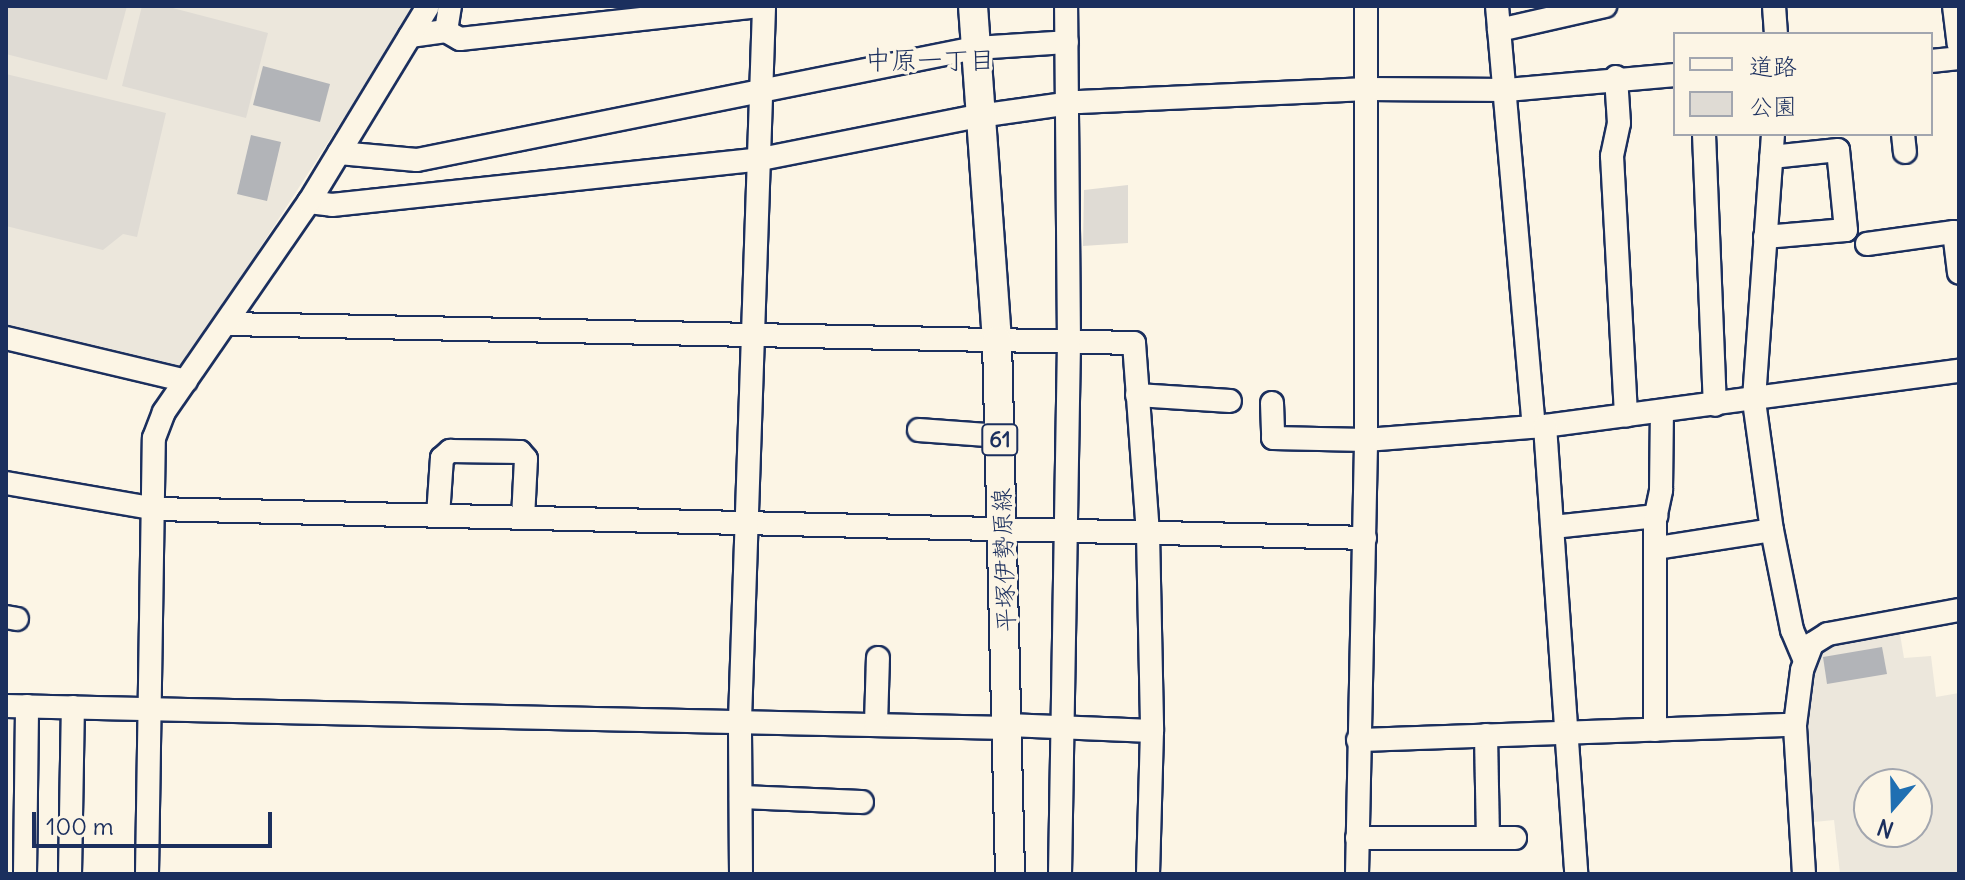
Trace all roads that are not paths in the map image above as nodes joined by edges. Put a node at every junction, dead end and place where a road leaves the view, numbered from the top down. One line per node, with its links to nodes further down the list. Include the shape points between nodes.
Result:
1 (428, 6): 14 (street)
2 (450, 6): 12 (street)
3 (762, 6): 12 (street, via 460,39); 23 (street)
4 (973, 6): 17 (main road, 平塚伊勢原線 / 61)
5 (1066, 6): 15 (street)
6 (1366, 6): 22 (street)
7 (1497, 6): 11 (street)
8 (1605, 6): 11 (street)
9 (1774, 6): 13 (street)
10 (1954, 6): 16 (street)
11 (1499, 30): 24 (street)
12 (446, 31): 14 (street)
13 (1776, 32)
14 (410, 36): 29 (street)
15 (1067, 42): 17 (street); 25 (street)
16 (1959, 44)
17 (975, 48): 23 (street); 26 (main road, 平塚伊勢原線 / 61)
18 (1959, 58): 19 (street)
19 (1933, 61)
20 (1673, 75): 21 (street)
21 (1616, 77): 24 (street); 49 (street, via 1619,123 1612,156)
22 (1368, 89): 24 (street); 25 (street); 53 (street)
23 (760, 90): 29 (street, via 417,160); 31 (street)
24 (1507, 90): 50 (street)
25 (1068, 104): 26 (street); 40 (street)
26 (979, 116): 31 (street); 39 (main road, 平塚伊勢原線 / 61)
27 (1704, 136): 47 (street)
28 (1773, 136): 30 (street)
29 (339, 153): 32 (street)
30 (1771, 157): 33 (street); 33 (street, via 1838,150 1846,230)
31 (756, 160): 32 (street, via 332,205); 37 (street)
32 (309, 202): 36 (street)
33 (1765, 237): 45 (street)
34 (1867, 244): 35 (street, via 1954,232)
35 (1959, 273)
36 (228, 324): 37 (street); 42 (street)
37 (754, 335): 39 (street); 59 (street)
38 (6, 338): 42 (street)
39 (997, 341): 40 (street); 52 (main road, 平塚伊勢原線 / 61)
40 (1069, 342): 43 (street, via 1134,343); 63 (street)
41 (1959, 371): 45 (street)
42 (186, 381): 55 (street, via 154,438)
43 (1137, 395): 44 (street); 64 (street)
44 (1230, 401)
45 (1754, 401): 47 (street); 62 (street)
46 (1272, 403): 53 (street, via 1273,438)
47 (1715, 405): 48 (street)
48 (1662, 412): 49 (street); 57 (street)
49 (1626, 416): 50 (street)
50 (1540, 426): 53 (street); 60 (street)
51 (919, 430): 52 (street)
52 (1000, 436): 61 (main road, 平塚伊勢原線 / 61)
53 (1366, 440): 65 (street)
54 (6, 483): 55 (street)
55 (156, 509): 56 (street); 72 (street)
56 (438, 516): 58 (street); 58 (street, via 442,458 450,451 520,452 526,459)
57 (1656, 516): 60 (street); 66 (street)
58 (523, 518): 59 (street)
59 (748, 523): 61 (street); 73 (street)
60 (1553, 527): 80 (street)
61 (1003, 529): 63 (street); 76 (main road, 平塚伊勢原線 / 61)
62 (1772, 530): 66 (street); 69 (street, via 1792,630)
63 (1065, 531): 64 (street); 77 (street)
64 (1148, 533): 65 (street); 79 (street)
65 (1365, 538): 82 (street)
66 (1657, 548): 78 (street)
67 (1959, 610): 69 (street, via 1828,634 1812,644)
68 (878, 658): 74 (street)
69 (1804, 658): 75 (street)
70 (16, 706): 71 (street); 88 (street)
71 (73, 707): 72 (street); 89 (street)
72 (152, 709): 73 (street); 90 (street)
73 (740, 720): 74 (street); 83 (street)
74 (876, 724): 76 (street)
75 (1795, 725): 78 (street); 97 (street)
76 (1008, 727): 77 (street); 92 (main road, 平塚伊勢原線 / 61)
77 (1062, 727): 79 (street); 93 (street)
78 (1655, 730): 80 (street)
79 (1152, 731): 94 (street)
80 (1569, 733): 81 (street); 96 (street)
81 (1486, 735): 82 (street); 85 (street)
82 (1358, 740): 86 (street)
83 (741, 797): 84 (street); 91 (street)
84 (862, 802)
85 (1488, 837): 86 (street); 87 (street)
86 (1357, 838): 95 (street)
87 (1515, 838)
88 (25, 874)
89 (70, 874)
90 (147, 874)
91 (741, 874)
92 (1010, 874)
93 (1060, 874)
94 (1148, 874)
95 (1357, 874)
96 (1576, 874)
97 (1804, 874)

